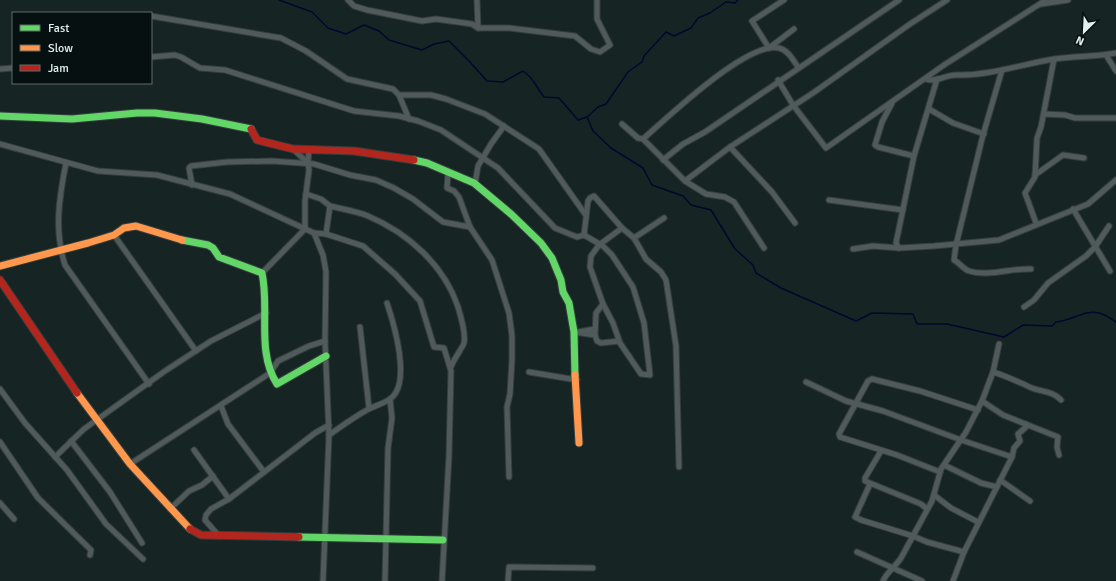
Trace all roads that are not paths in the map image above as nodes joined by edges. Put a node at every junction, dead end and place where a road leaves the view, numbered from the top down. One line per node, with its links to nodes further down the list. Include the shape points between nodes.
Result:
1 (348, 0): 10 (street, via 354,6 374,12 422,21 436,19 472,24)
2 (477, 0): 10 (street)
3 (597, 0): 10 (street, via 597,19 610,45 600,52 591,49 573,35 509,28)
4 (784, 0): 12 (street, via 752,20)
5 (899, 0): 17 (street)
6 (947, 0): 27 (street)
7 (1068, 0): 8 (street)
8 (1045, 1): 22 (street)
9 (152, 16): 25 (street, via 281,38 306,51 347,79 386,87)
10 (478, 28)
11 (794, 29): 12 (street)
12 (769, 48): 17 (street, via 785,50); 36 (street, via 738,62 690,98)
13 (1116, 52): 14 (street)
14 (1106, 55): 16 (street); 21 (street)
15 (152, 57): 32 (street, via 181,56 200,68 231,72 354,111)
16 (1054, 59): 20 (street); 29 (street)
17 (798, 67): 24 (street)
18 (12, 68): 19 (street)
19 (0, 69)
20 (1002, 70): 23 (street); 35 (street)
21 (1116, 72)
22 (926, 79): 23 (street); 26 (street)
23 (937, 79): 28 (street)
24 (778, 80): 27 (street); 44 (street)
25 (399, 95): 32 (street); 34 (street, via 431,95 446,98 485,114)
26 (892, 102): 27 (street, via 826,148); 41 (street, via 875,145)
27 (793, 105): 38 (street)
28 (929, 109): 35 (street, via 953,123); 41 (street)
29 (1044, 114): 31 (street, via 1075,118); 48 (street, via 1037,138)
30 (0, 116): 39 (street, via 83,119 118,113 154,113 192,116 248,128 257,140)
31 (1116, 118)
32 (409, 119): 42 (street, via 441,130)
33 (622, 124): 36 (street, via 638,138)
34 (504, 126): 42 (street); 58 (street, via 539,149)
35 (984, 134): 72 (street)
36 (643, 139): 44 (street)
37 (0, 144): 45 (street)
38 (730, 147): 50 (street); 60 (street, via 772,192)
39 (293, 149): 40 (street); 46 (street)
40 (309, 149): 46 (street); 47 (street, via 354,151 408,158)
41 (914, 156): 57 (street)
42 (483, 157): 51 (street, via 476,173); 69 (street, via 498,168 555,228 577,237)
43 (1084, 158): 48 (street, via 1063,155)
44 (663, 160): 50 (street)
45 (66, 163): 52 (street, via 105,172 157,175); 77 (street, via 60,190 58,221)
46 (308, 164): 52 (street, via 272,161 191,166 189,168); 53 (street); 63 (street, via 376,180 413,199 442,222)
47 (448, 173): 51 (street); 63 (street, via 447,188 459,197)
48 (1035, 175): 61 (street, via 1025,195)
49 (1116, 180): 56 (street, via 1088,204)
50 (685, 181): 74 (street, via 706,194 725,197 734,202)
51 (475, 184): 89 (street, via 511,214 541,243 552,258 569,303)
52 (192, 185): 65 (street, via 241,198)
53 (306, 194): 55 (street); 65 (street)
54 (829, 200): 57 (street)
55 (330, 206): 68 (street); 96 (street, via 367,216 393,230 420,249 439,270 454,295 465,341)
56 (1073, 209): 61 (street); 73 (street)
57 (904, 210): 75 (street, via 896,243)
58 (585, 214): 64 (street, via 590,198 594,196); 69 (street)
59 (664, 218): 70 (street)
60 (795, 223)
61 (1036, 223): 72 (street, via 1017,234 999,240)
62 (1109, 226): 73 (street)
63 (470, 227): 130 (street, via 495,267 509,313 512,360 507,407)
64 (622, 228): 70 (street); 71 (street)
65 (306, 229): 66 (street); 81 (street)
66 (314, 233): 68 (street); 91 (street, via 323,255 326,272)
67 (114, 234): 77 (street); 81 (street, via 124,228 140,227 208,245 219,257); 94 (street)
68 (326, 234): 96 (street, via 363,246 406,286 420,302 434,347 444,348)
69 (584, 235): 71 (street)
70 (634, 238): 126 (street, via 646,259 666,280 676,346)
71 (599, 245): 84 (street, via 591,256 590,267); 92 (street, via 612,254 634,287 644,324 650,376 641,374)
72 (956, 245): 75 (street); 79 (street, via 954,260 968,270 987,272 1016,268)
73 (1095, 247): 80 (street); 85 (street, via 1048,283 1034,300)
74 (764, 248)
75 (899, 248): 76 (street, via 873,246)
76 (853, 249)
77 (61, 250): 78 (street); 102 (street, via 66,265)
78 (0, 266)
79 (1031, 269)
80 (1110, 271)
81 (262, 273): 86 (street)
82 (0, 280): 111 (street, via 64,375)
83 (387, 303): 104 (street, via 397,334 400,365 399,384)
84 (602, 304): 88 (street, via 596,313); 92 (street, via 613,323)
85 (1024, 307)
86 (266, 313): 94 (street); 99 (street, via 266,355)
87 (360, 327): 109 (street)
88 (595, 329): 89 (street); 90 (street)
89 (574, 332): 90 (street); 100 (street)
90 (595, 336): 92 (street, via 601,343)
91 (325, 341): 95 (street); 99 (street, via 278,361)
92 (619, 341)
93 (1000, 344): 98 (street)
94 (196, 351): 102 (street)
95 (326, 356): 99 (street, via 277,384); 113 (street)
96 (451, 367): 146 (street, via 449,456)
97 (529, 372): 100 (street)
98 (993, 372): 105 (street, via 1036,390 1054,394); 106 (street)
99 (270, 373): 108 (street)
100 (577, 380): 118 (street, via 576,414)
101 (806, 382): 107 (street)
102 (149, 384): 111 (street)
103 (0, 389): 122 (street)
104 (390, 399): 109 (street); 145 (street, via 392,418 388,448)
105 (1061, 400)
106 (982, 401): 110 (street); 112 (street, via 1003,415)
107 (855, 404): 110 (street, via 872,379); 115 (street, via 884,411); 120 (street, via 839,434 840,437)
108 (221, 406): 124 (street); 127 (street, via 228,424)
109 (369, 408): 114 (street)
110 (978, 410): 115 (street)
111 (98, 420): 116 (street); 124 (street)
112 (1026, 424): 121 (street, via 1058,437); 123 (street, via 1026,428 1018,434 1020,441 1014,448)
113 (329, 425): 114 (street); 127 (street)
114 (329, 435): 144 (street)
115 (960, 440): 123 (street); 125 (street)
116 (71, 441): 122 (street); 147 (street, via 110,492)
117 (0, 442): 150 (street, via 38,498 91,550)
118 (579, 443)
119 (194, 450): 129 (street)
120 (881, 451): 128 (street); 132 (street, via 865,478)
121 (1059, 454)
122 (55, 457): 151 (street, via 106,524)
123 (1012, 457): 131 (street)
124 (130, 464): 138 (street)
125 (944, 465): 128 (street); 133 (street, via 981,483)
126 (679, 467)
127 (264, 472): 135 (street)
128 (940, 472): 134 (street)
129 (213, 476): 135 (street); 138 (street, via 189,491)
130 (509, 477)
131 (1000, 480): 133 (street); 136 (street)
132 (870, 484): 139 (street); 143 (street, via 855,516)
133 (996, 487): 141 (street)
134 (934, 495): 139 (street); 141 (street, via 951,508)
135 (229, 499): 142 (street, via 211,509 206,515 206,520)
136 (1030, 501)
137 (0, 503): 140 (street)
138 (170, 509): 142 (street, via 195,533)
139 (927, 509): 143 (street)
140 (14, 519)
141 (978, 522): 149 (street)
142 (218, 536): 144 (street)
143 (913, 536): 149 (street); 153 (street)
144 (326, 538): 145 (street); 154 (street)
145 (386, 540): 146 (street); 155 (street)
146 (443, 540): 156 (street)
147 (142, 543)
148 (857, 552): 153 (street)
149 (964, 552): 160 (street)
150 (90, 555)
151 (143, 560)
152 (593, 568): 157 (street, via 509,567)
153 (893, 568): 158 (street); 159 (street)
154 (323, 581)
155 (385, 581)
156 (442, 581)
157 (508, 581)
158 (883, 581)
159 (922, 581)
160 (953, 581)

